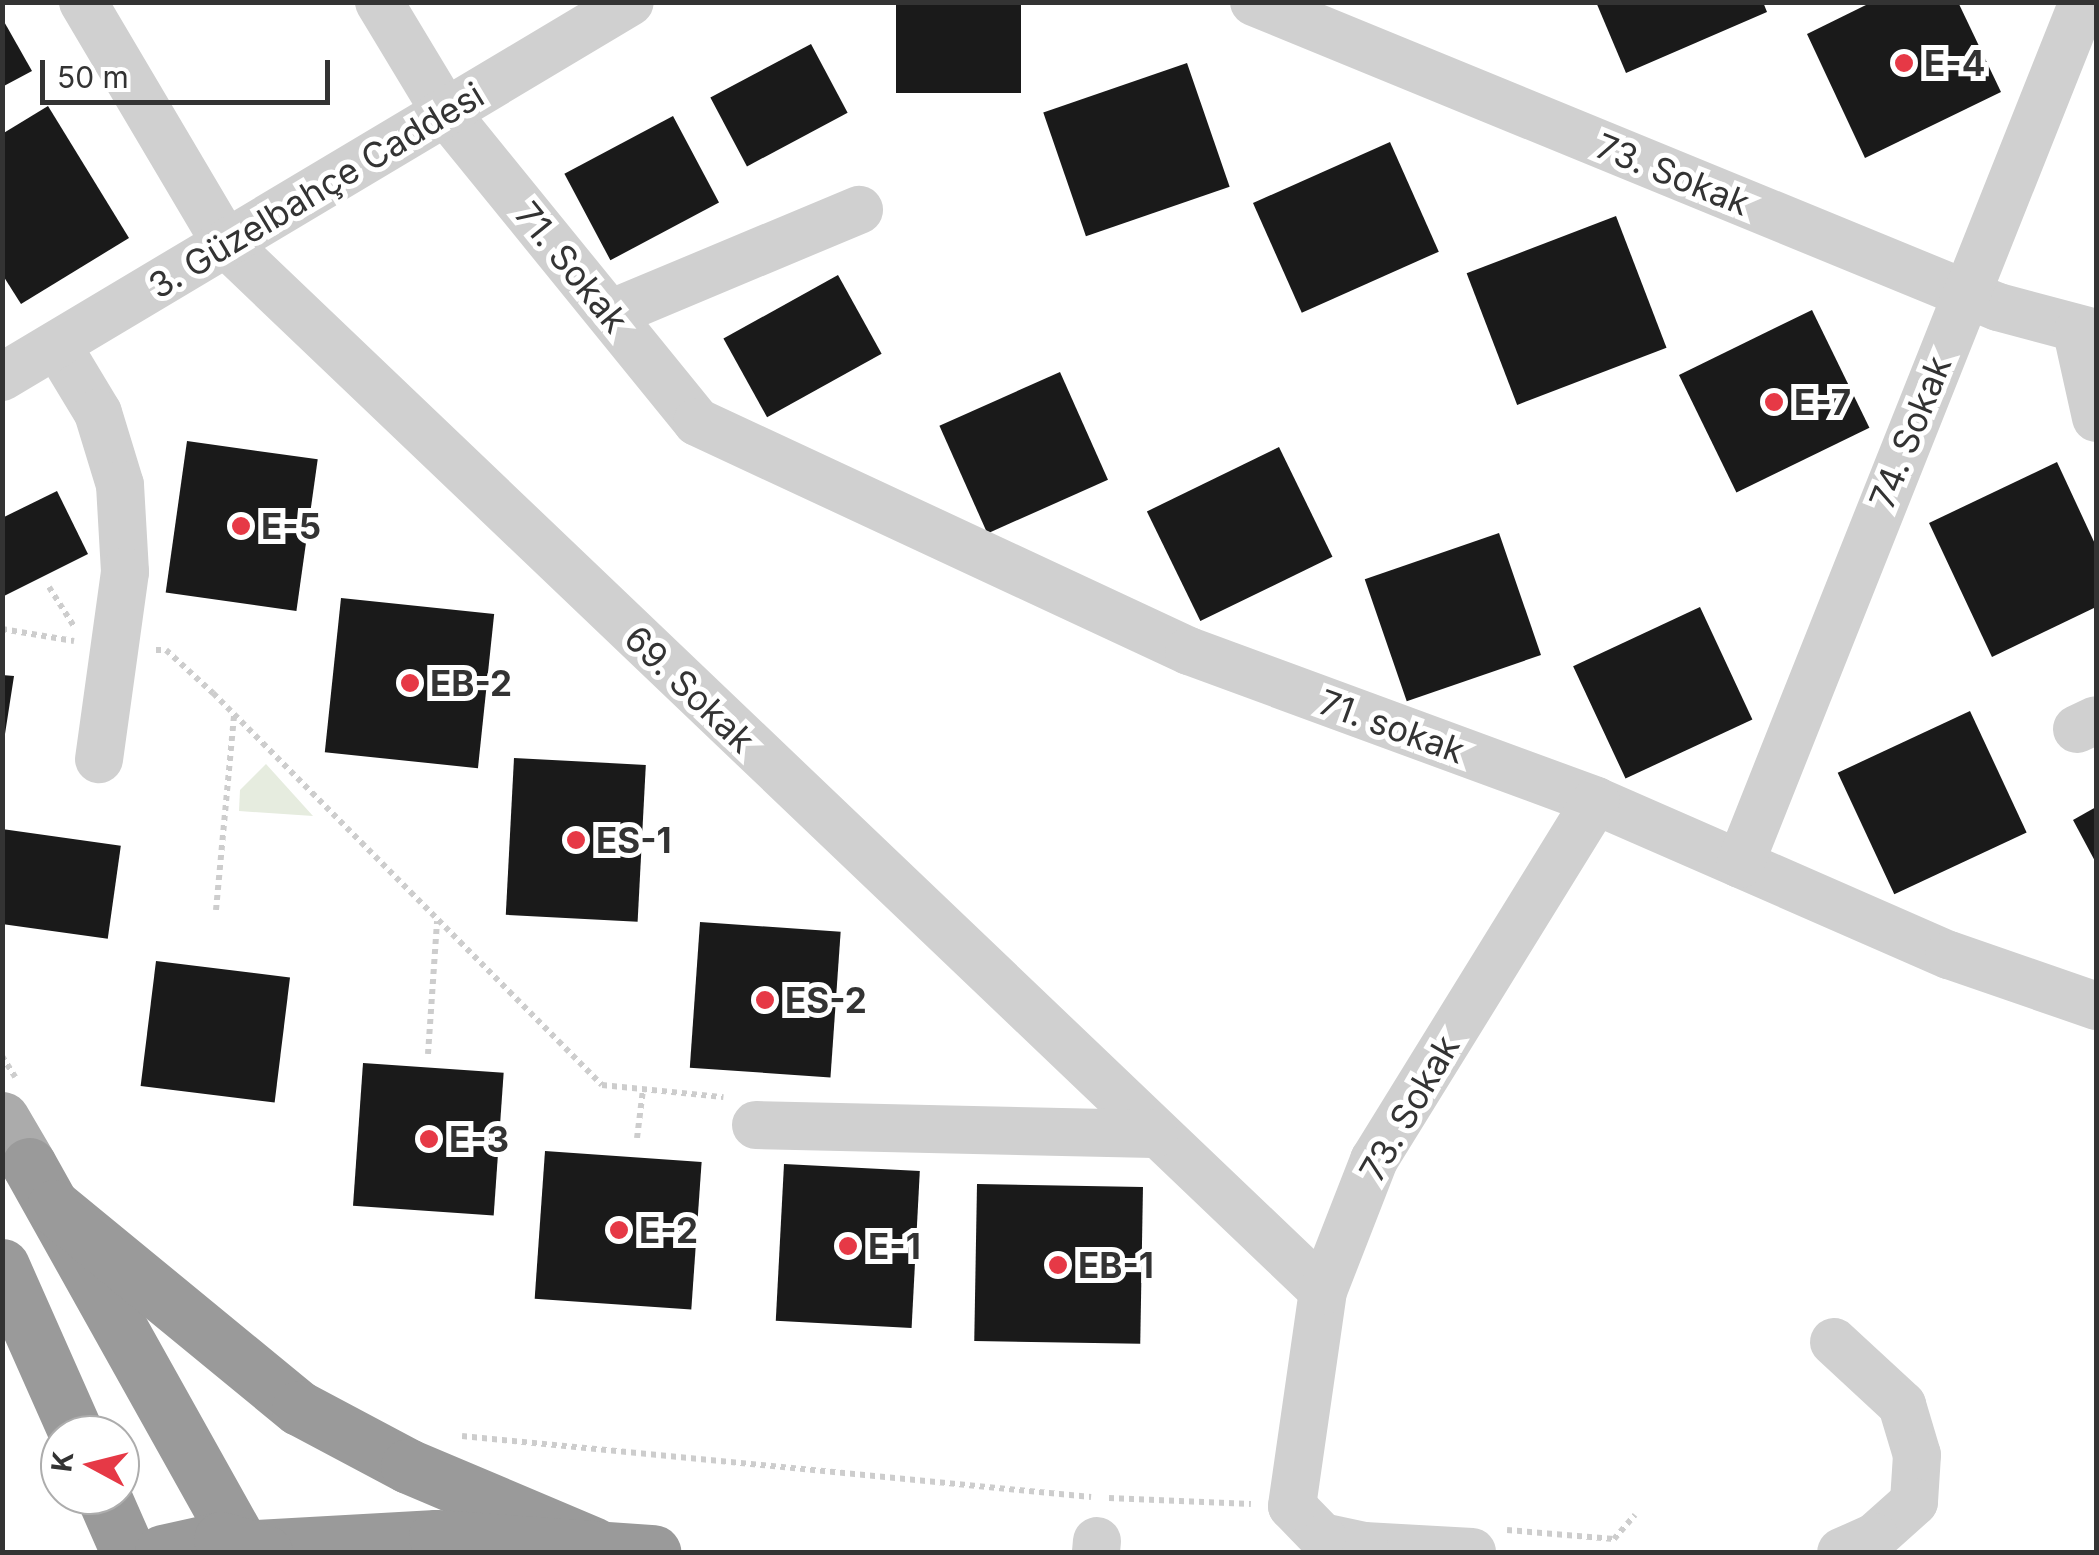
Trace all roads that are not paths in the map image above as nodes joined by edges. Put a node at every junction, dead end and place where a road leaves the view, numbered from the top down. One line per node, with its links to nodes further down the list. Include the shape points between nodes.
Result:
1 (83, 2): 8 (street, 69. Sokak)
2 (378, 2): 6 (street, 71. Sokak)
3 (630, 2): 6 (street, 3. Güzelbahçe Caddesi)
4 (1254, 2): 9 (street, 73. Sokak)
5 (2083, 2): 9 (street, 74. Sokak)
6 (446, 113): 8 (street, 3. Güzelbahçe Caddesi); 10 (street, 71. Sokak)
7 (860, 210): 10 (street)
8 (226, 244): 12 (street, 3. Güzelbahçe Caddesi); 21 (street, 69. Sokak)
9 (1964, 293): 11 (street, 73. Sokak); 18 (street, 74. Sokak)
10 (610, 314): 15 (street, 71. Sokak)
11 (2087, 332): 14 (street)
12 (57, 345): 13 (street, 3. Güzelbahçe Caddesi); 16 (street, via 98,413 120,485 125,572)
13 (2, 378)
14 (2096, 418)
15 (698, 422): 17 (street, 71. sokak, via 1189,651)
16 (99, 759)
17 (1596, 801): 18 (street, 71. sokak); 24 (street, 73. Sokak, via 1374,1160)
18 (1740, 864): 19 (street, 71. sokak, via 1949,955)
19 (2096, 1006)
20 (756, 1125): 21 (street)
21 (1154, 1134): 24 (street, 69. Sokak)
22 (26, 1143): 29 (highway, via 299,1408 408,1466); 30 (highway)
23 (2, 1266): 26 (highway)
24 (1322, 1291): 28 (street, 73. Sokak, via 1292,1506 1322,1537 1364,1546)
25 (1834, 1342): 34 (street, via 1902,1405 1917,1456 1914,1502 1875,1537)
26 (67, 1415)
27 (112, 1515): 31 (highway)
28 (1487, 1541)
29 (593, 1544): 30 (highway, via 436,1537); 33 (highway)
30 (254, 1548): 32 (highway, via 184,1542)
31 (128, 1552)
32 (162, 1552)
33 (653, 1552)
34 (1841, 1552)

